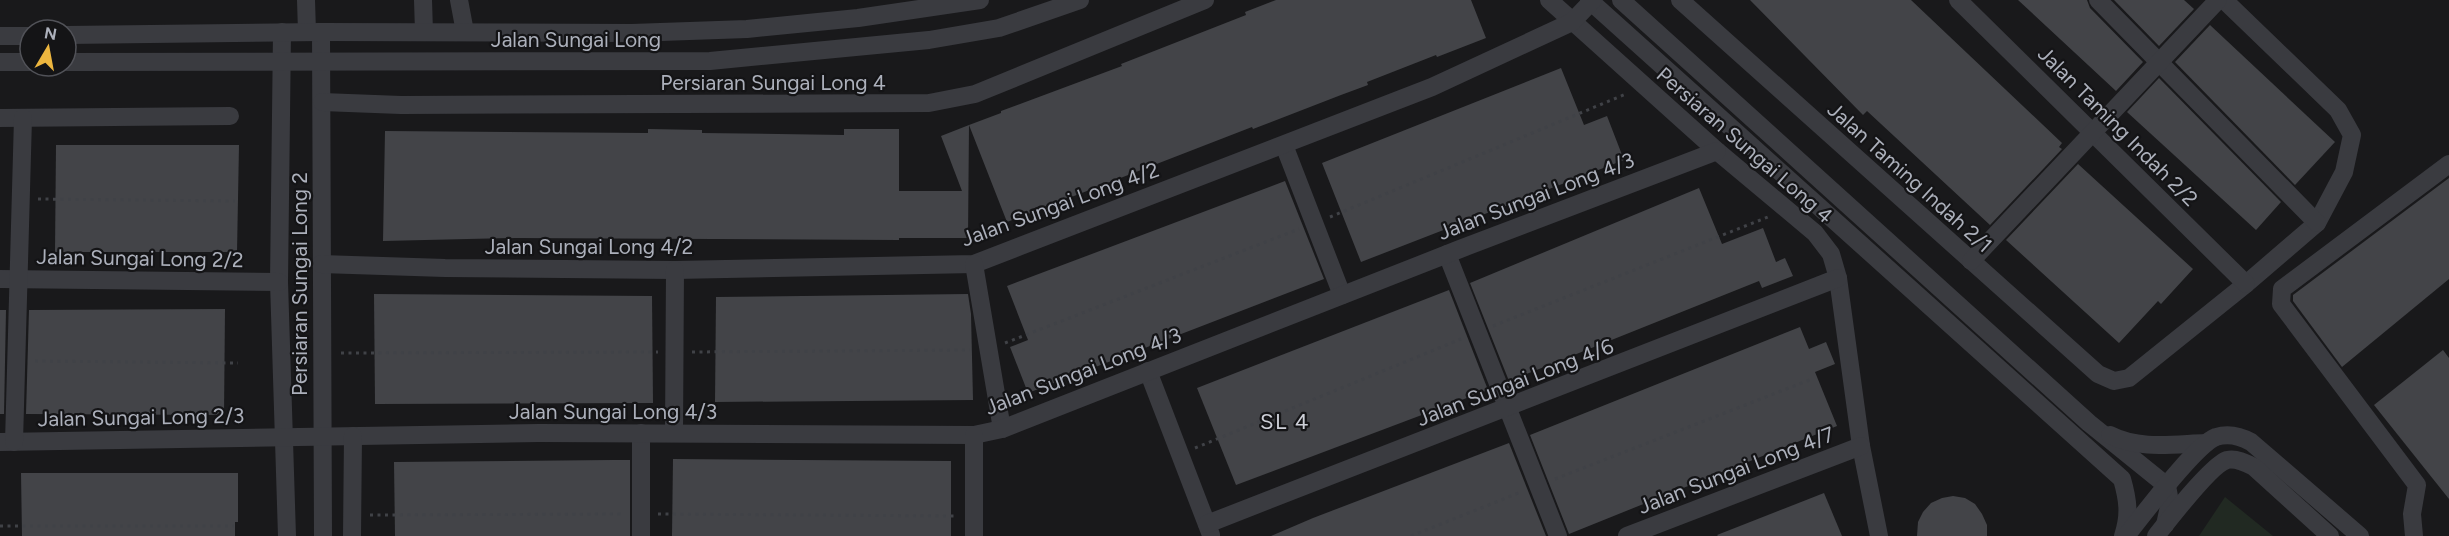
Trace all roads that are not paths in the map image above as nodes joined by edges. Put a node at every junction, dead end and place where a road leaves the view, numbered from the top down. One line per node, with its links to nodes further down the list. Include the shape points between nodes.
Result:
1 (306, 0): 16 (street, Persiaran Sungai Long 2)
2 (423, 0): 17 (street)
3 (459, 0): 18 (street)
4 (980, 0): 18 (street, Jalan Sungai Long, via 747,29)
5 (1080, 0): 25 (street, Jalan Sungai Long, via 999,28 929,40 710,62)
6 (1205, 0): 29 (street, Persiaran Sungai Long 4, via 975,94 929,103)
7 (1549, 0): 15 (street, Persiaran Sungai Long 4)
8 (1621, 0): 50 (street)
9 (1680, 0): 39 (street, Jalan Taming Indah 2/1)
10 (1958, 0): 33 (street, Jalan Taming Indah 2/2)
11 (2098, 0): 26 (street)
12 (2218, 0): 26 (street)
13 (2224, 0): 37 (street, via 2338,110 2352,135 2344,172)
14 (1591, 1): 15 (street, Jalan Sungai Long 4/2); 61 (street)
15 (1572, 22): 34 (street, Jalan Sungai Long 4/2, via 1432,87); 35 (street, Persiaran Sungai Long 4)
16 (314, 32): 17 (street, Jalan Sungai Long); 19 (street, Jalan Sungai Long); 25 (street, Persiaran Sungai Long 2)
17 (424, 32): 18 (street, Jalan Sungai Long)
18 (465, 32)
19 (282, 33): 20 (street, Jalan Sungai Long); 28 (street, Persiaran Sungai Long 2)
20 (78, 35)
21 (0, 36): 22 (street)
22 (18, 36)
23 (0, 62): 24 (street)
24 (18, 62)
25 (321, 62): 28 (street, Jalan Sungai Long); 29 (street, Persiaran Sungai Long 2)
26 (2160, 62): 33 (street); 37 (street)
27 (78, 63): 28 (street, Jalan Sungai Long)
28 (282, 63): 45 (street, Persiaran Sungai Long 2)
29 (322, 102): 40 (street, Persiaran Sungai Long 2)
30 (230, 116): 32 (street)
31 (0, 118): 32 (street)
32 (23, 118): 44 (street, via 21,199)
33 (2093, 134): 39 (street); 46 (street, Jalan Taming Indah 2/2)
34 (1284, 144): 41 (street, Jalan Sungai Long 4/2); 47 (street)
35 (1717, 151): 38 (street, Jalan Sungai Long 4/3); 43 (street, Persiaran Sungai Long 4, via 1815,233 1831,254)
36 (2449, 164): 77 (street, via 2282,289 2281,304 2417,485 2412,514)
37 (2317, 223): 46 (street)
38 (1447, 254): 47 (street, Jalan Sungai Long 4/3); 49 (street)
39 (1971, 261): 46 (street, Jalan Taming Indah 2/1, via 2098,374 2114,381 2128,378)
40 (321, 264): 42 (street, Jalan Sungai Long 4/2); 57 (street, Persiaran Sungai Long 2)
41 (974, 264): 42 (street, Jalan Sungai Long 4/2); 51 (street)
42 (675, 270): 53 (street)
43 (1838, 278): 49 (street, Jalan Sungai Long 4/6); 60 (street, Persiaran Sungai Long 4)
44 (9, 279): 45 (street, Jalan Sungai Long 2/2); 58 (street, via 16,360)
45 (279, 282): 56 (street, Persiaran Sungai Long 2)
46 (2246, 284)
47 (1342, 295): 48 (street, Jalan Sungai Long 4/3)
48 (1148, 371): 51 (street, Jalan Sungai Long 4/3); 64 (street)
49 (1508, 409): 64 (street, Jalan Sungai Long 4/6); 71 (street)
50 (2089, 423): 59 (street, via 2133,443); 63 (street)
51 (1002, 429): 54 (street, Jalan Sungai Long 4/3)
52 (641, 433): 53 (street, Jalan Sungai Long 4/3); 55 (street, Jalan Sungai Long 4/3); 69 (street)
53 (674, 433): 54 (street, Jalan Sungai Long 4/3)
54 (974, 435): 70 (street)
55 (353, 436): 57 (street, Jalan Sungai Long 4/3); 68 (street)
56 (284, 437): 57 (street, Jalan Sungai Long 4/3); 58 (street, Jalan Sungai Long 2/3); 66 (street, Persiaran Sungai Long 2)
57 (321, 437): 67 (street, Persiaran Sungai Long 2)
58 (7, 442)
59 (2206, 443): 63 (street); 76 (street, via 2228,435 2252,442)
60 (1861, 446): 72 (street, Jalan Sungai Long 4/7); 73 (street, Persiaran Sungai Long 4)
61 (2122, 479): 63 (street); 74 (street, via 2129,510)
62 (2190, 495): 63 (street); 65 (street); 75 (street, via 2225,460 2243,461)
63 (2164, 497): 65 (street); 74 (street)
64 (1209, 530)
65 (2161, 530)
66 (286, 536)
67 (323, 536)
68 (352, 536)
69 (641, 536)
70 (974, 536)
71 (1558, 536)
72 (1627, 536)
73 (1879, 536)
74 (2125, 536)
75 (2330, 536)
76 (2360, 536)
77 (2414, 536)

